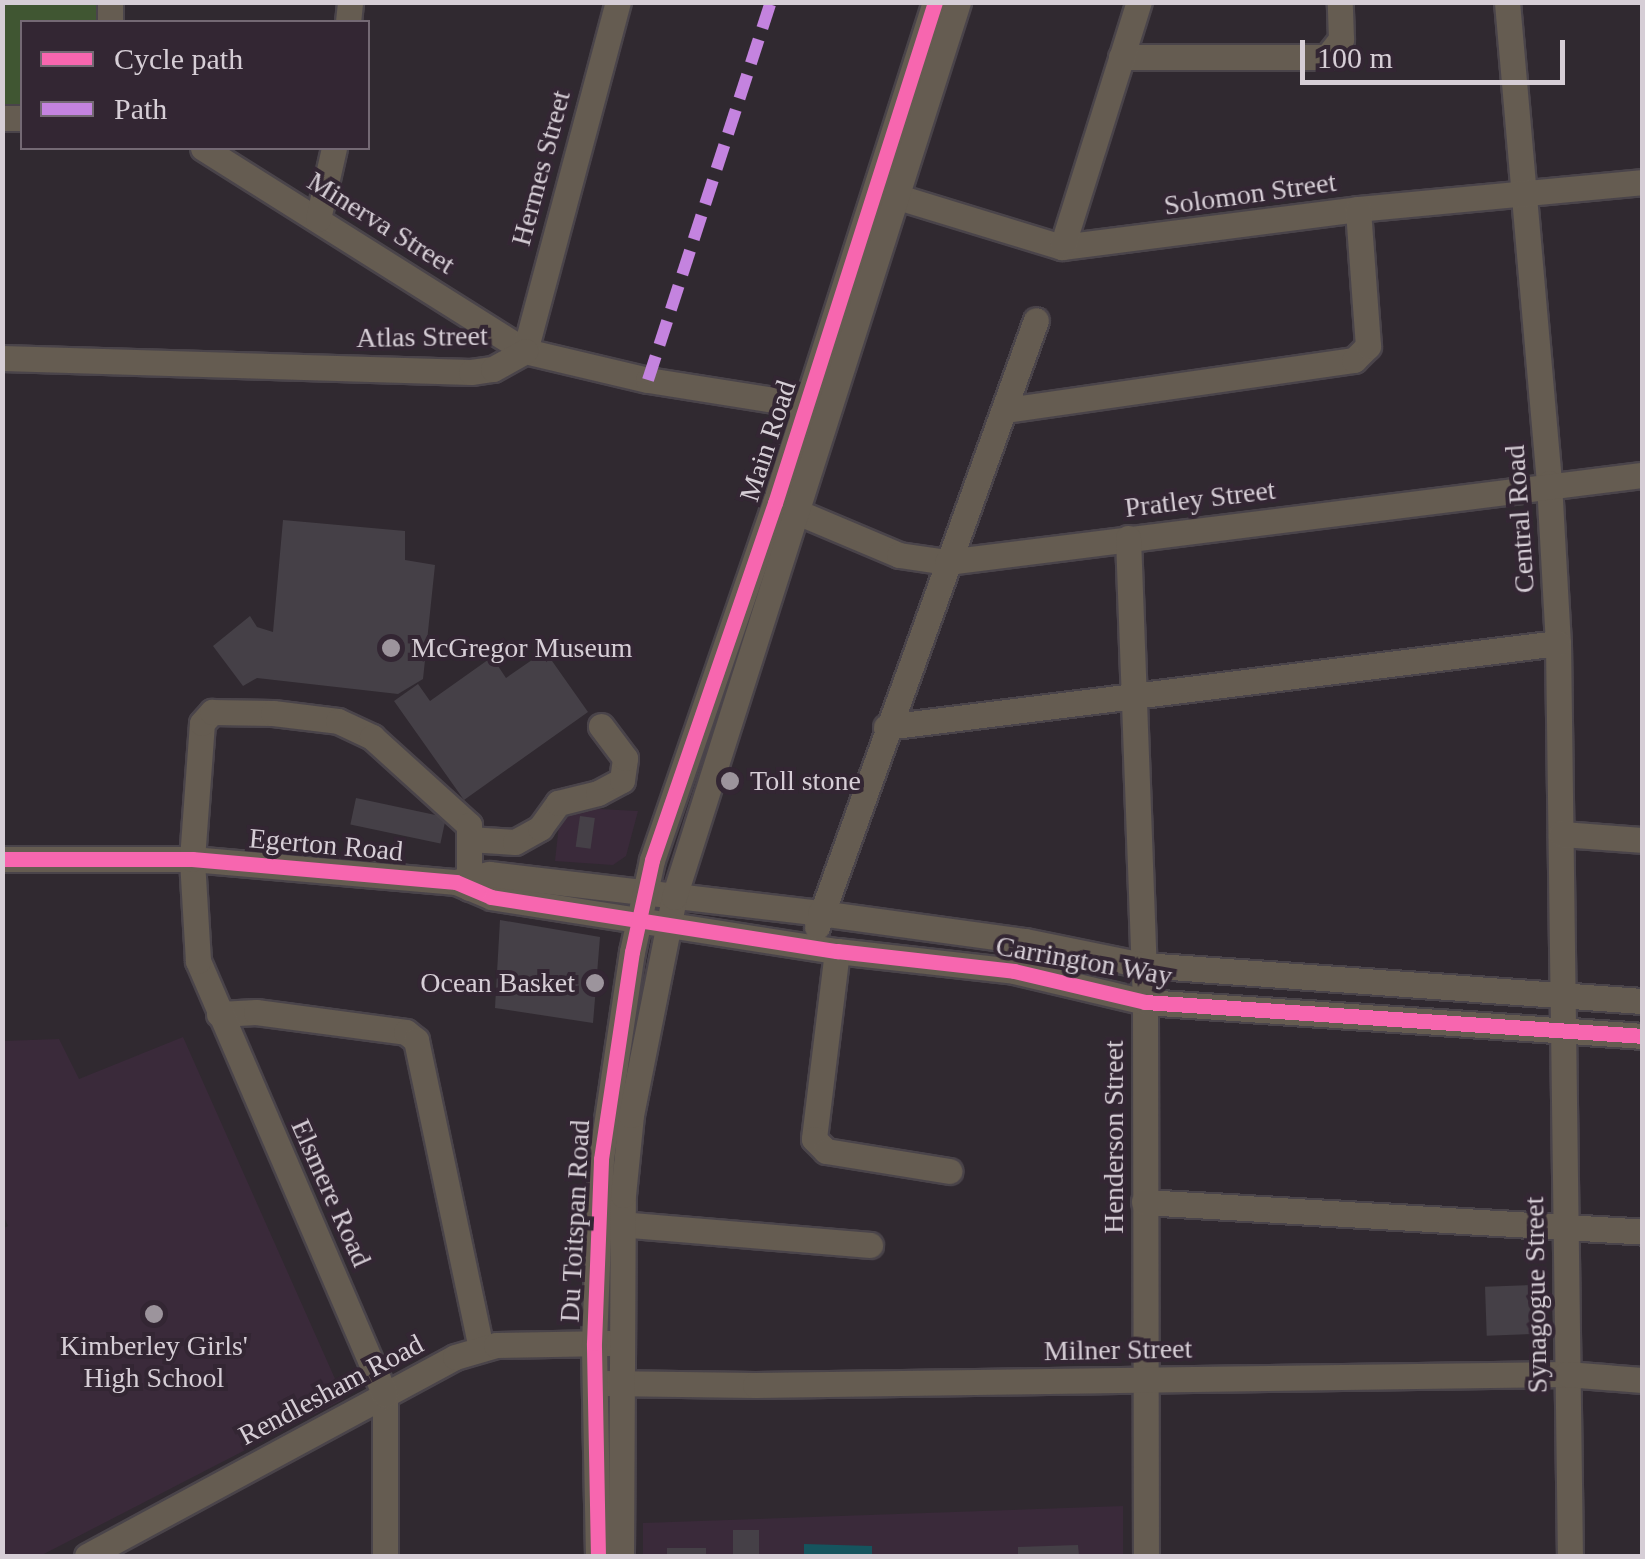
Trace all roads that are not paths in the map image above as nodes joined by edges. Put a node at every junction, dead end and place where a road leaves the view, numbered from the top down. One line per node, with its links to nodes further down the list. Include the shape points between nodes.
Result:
1 (618, 2): 17 (street, Hermes Street)
2 (935, 2): 12 (street, Main Road)
3 (958, 2): 12 (street, Main Road)
4 (1138, 2): 7 (street)
5 (1340, 2): 7 (street, via 1341,39 1328,56)
6 (1507, 2): 11 (street, Central Road)
7 (1121, 57): 15 (street)
8 (206, 150): 14 (street, Minerva Street)
9 (334, 150): 14 (street)
10 (1642, 182): 11 (street, Solomon Street)
11 (1522, 191): 13 (street, Solomon Street); 23 (street, Central Road)
12 (885, 193): 15 (street, Solomon Street); 19 (street, Main Road); 20 (street, Main Road)
13 (1358, 209): 15 (street, Solomon Street); 21 (street, via 1368,346 1354,360)
14 (318, 219): 17 (street, Minerva Street)
15 (1062, 247)
16 (1036, 320): 21 (street)
17 (526, 350): 18 (street, Atlas Street, via 502,366 470,372); 19 (street, Atlas Street, via 648,380)
18 (2, 358)
19 (806, 406): 20 (street, Atlas Street); 24 (street, Main Road)
20 (832, 407): 24 (street, Main Road)
21 (1006, 410): 26 (street)
22 (1642, 475): 23 (street, Pratley Street)
23 (1549, 484): 25 (street, Pratley Street); 27 (street, Central Road)
24 (785, 507): 26 (street, Pratley Street, via 899,555); 37 (street, Main Road, via 652,860); 38 (street, Main Road)
25 (1128, 538): 26 (street, Pratley Street); 28 (street, Henderson Street)
26 (947, 562): 30 (street)
27 (1558, 644): 28 (street); 31 (street, Central Road)
28 (1134, 694): 30 (street); 43 (street, Henderson Street)
29 (601, 726): 32 (street, via 625,758 622,780 558,803 540,828 515,842)
30 (886, 727): 39 (street)
31 (1562, 834): 33 (street); 44 (street, Central Road)
32 (469, 839): 34 (street, Elsmere Road, via 461,816 355,727 272,713 212,712 199,735); 36 (street)
33 (1642, 840)
34 (192, 859): 35 (street, Egerton Road); 36 (street, Egerton Road); 47 (street, Elsmere Road, via 198,961)
35 (2, 860)
36 (465, 883): 37 (street, Egerton Road, via 489,874); 40 (street, Egerton Road, via 491,897)
37 (646, 892): 38 (street, Carrington Way); 40 (street, Du Toitspan Road)
38 (674, 897): 39 (street, Carrington Way); 41 (street, Du Toitspan Road)
39 (820, 912): 42 (street); 43 (street, Carrington Way, via 1025,941)
40 (640, 919): 41 (street, Carrington Way); 52 (street, Du Toitspan Road, via 608,1102)
41 (669, 923): 42 (street, Carrington Way); 52 (street, Du Toitspan Road)
42 (825, 949): 46 (street, Carrington Way, via 1014,972); 50 (street, via 814,1139 826,1151)
43 (1143, 966): 44 (street, Carrington Way); 46 (street, Henderson Street)
44 (1561, 996): 45 (street, Carrington Way); 48 (street, Central Road)
45 (1642, 1000)
46 (1145, 1002): 48 (street, Carrington Way); 51 (street, Henderson Street)
47 (218, 1014): 58 (street, via 256,1012 406,1032 416,1040); 64 (street, Elsmere Road)
48 (1562, 1032): 49 (street, Carrington Way); 53 (street, Synagogue Street)
49 (1642, 1036)
50 (949, 1171)
51 (1144, 1202): 53 (street); 60 (street, Henderson Street)
52 (610, 1223): 55 (street); 56 (street, Du Toitspan Road); 57 (street, Du Toitspan Road)
53 (1565, 1228): 54 (street); 59 (street, Synagogue Street)
54 (1642, 1232)
55 (870, 1245)
56 (594, 1343): 57 (street, Rendlesham Road); 58 (street, Rendlesham Road); 63 (street, Du Toitspan Road)
57 (622, 1344): 62 (street, Du Toitspan Road)
58 (481, 1348): 64 (street, Rendlesham Road)
59 (1566, 1374): 60 (street, Milner Street); 61 (street, Milner Street); 70 (street, Synagogue Street)
60 (1144, 1379): 62 (street, Milner Street); 69 (street, Henderson Street)
61 (1642, 1380)
62 (620, 1382): 63 (street, Milner Street); 68 (street, Du Toitspan Road)
63 (594, 1383): 67 (street, Du Toitspan Road)
64 (385, 1395): 65 (street, Rendlesham Road); 66 (street, Elsmere Road)
65 (87, 1556)
66 (385, 1556)
67 (598, 1556)
68 (621, 1556)
69 (1146, 1556)
70 (1570, 1556)

